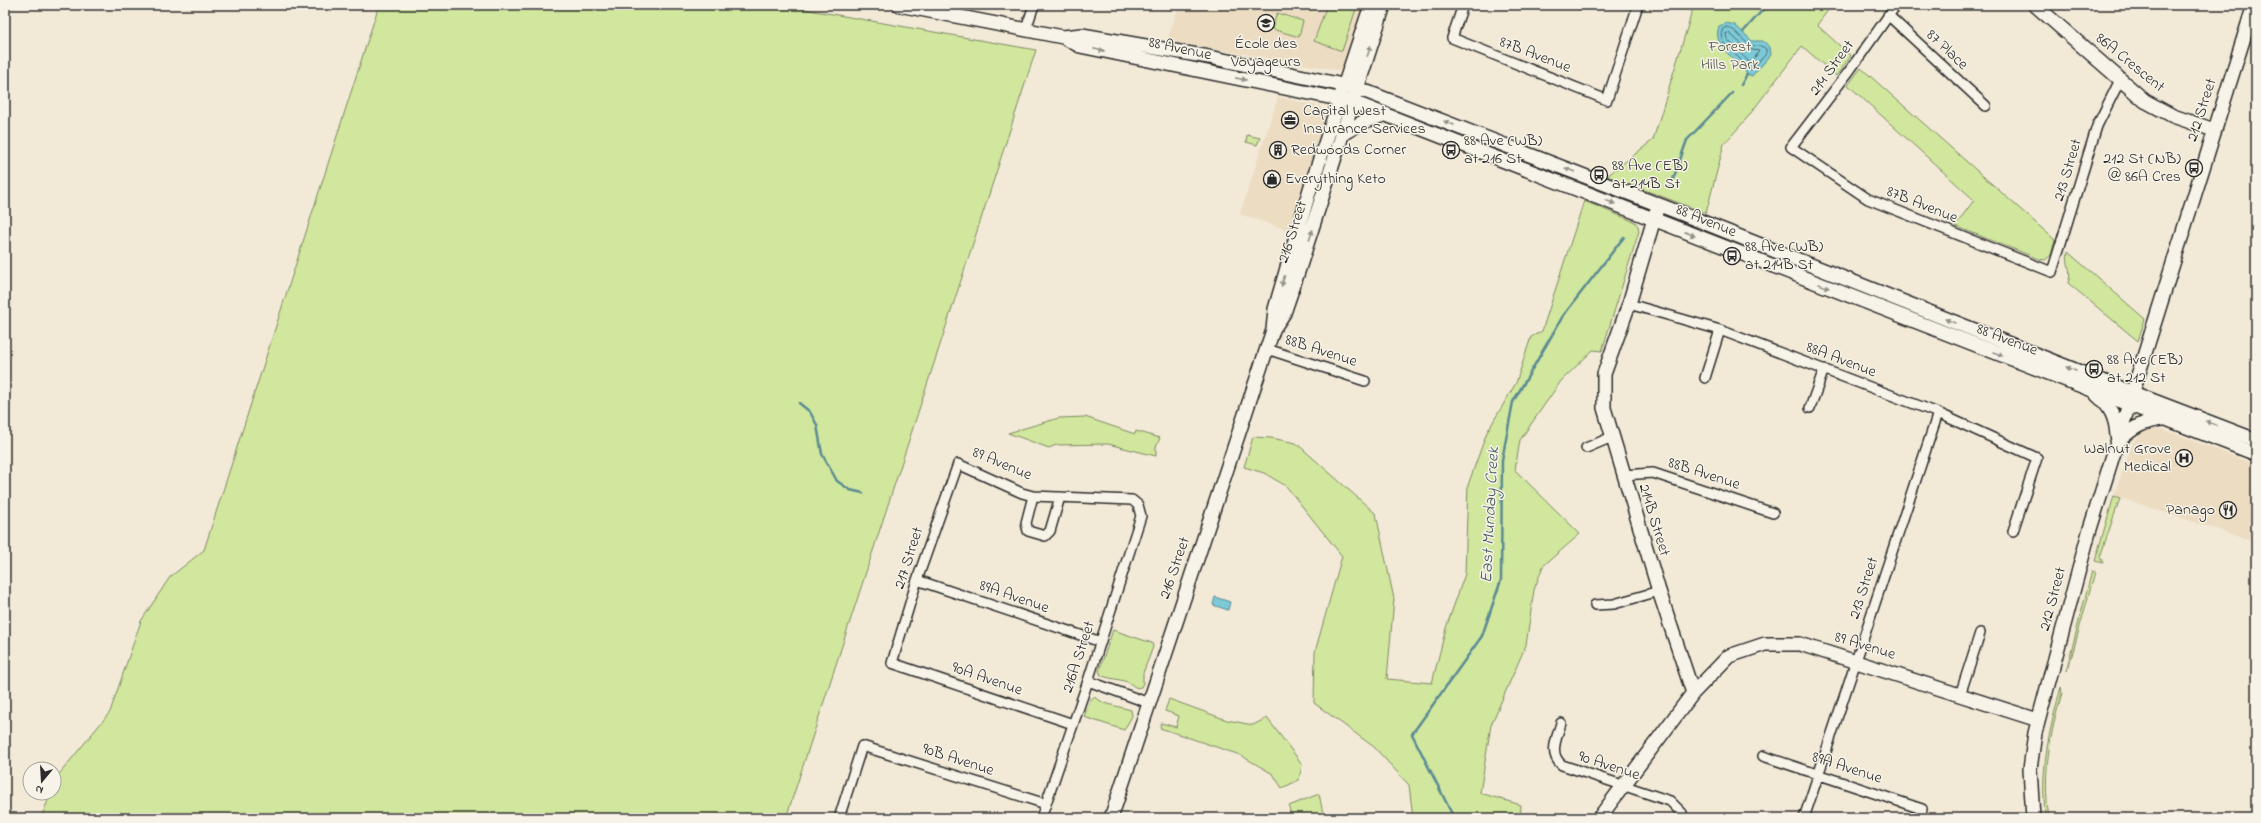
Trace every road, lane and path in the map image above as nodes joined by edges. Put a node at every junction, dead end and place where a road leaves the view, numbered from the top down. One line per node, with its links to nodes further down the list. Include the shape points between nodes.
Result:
1 (899, 5): 11 (main road, 88 Avenue)
2 (1034, 5): 11 (street)
3 (1370, 5): 14 (main road, 216 Street)
4 (1384, 5): 15 (main road, 216 Street, one-way to 4)
5 (1463, 5): 6 (street, 87B Avenue, via 1452,38 1607,100)
6 (1638, 5)
7 (1896, 5): 10 (street, 214 Street)
8 (2035, 5): 13 (main road, 86A Crescent)
9 (2254, 5): 20 (main road, 212 Street)
10 (1888, 15): 18 (street, 87 Place); 22 (street, 214 Street)
11 (1026, 29): 12 (main road, 88 Avenue)
12 (1063, 37): 14 (main road, 88 Avenue, via 1082,35); 16 (main road, 88 Avenue, one-way to 16, via 1080,46)
13 (2120, 80): 20 (main road, 86A Crescent, via 2145,101 2174,116); 25 (street, 213 Street, via 2097,126)
14 (1344, 84): 15 (main road, 88 Avenue); 16 (main road, 216 Street)
15 (1357, 88): 17 (main road, 216 Street); 23 (main road, 88 Avenue, one-way to 15)
16 (1340, 98): 17 (main road, 88 Avenue); 27 (main road, 216 Street, one-way to 27, via 1275,309)
17 (1352, 102): 19 (main road, 88 Avenue); 21 (main road, 216 Street)
18 (1986, 106)
19 (1386, 114): 21 (main road, via 1363,122); 24 (main road, 88 Avenue, one-way to 24)
20 (2214, 130): 34 (main road, 212 Street)
21 (1342, 134): 27 (main road, 216 Street, one-way to 21, via 1284,313)
22 (1791, 147): 25 (street, 87B Avenue, via 1868,199)
23 (1659, 205): 24 (main road, 214B Street); 34 (main road, 88 Avenue, one-way to 23)
24 (1654, 219): 26 (main road, 214B Street); 33 (main road, 88 Avenue, one-way to 33)
25 (2052, 272)
26 (1629, 304): 28 (street, 88A Avenue); 38 (main road, 214B Street, via 1604,374 1604,408)
27 (1273, 330): 29 (main road, 216 Street)
28 (1720, 330): 30 (street, 88A Avenue); 31 (street)
29 (1267, 349): 32 (street, 88B Avenue); 60 (main road, 216 Street)
30 (1824, 369): 35 (street); 36 (street, 88A Avenue)
31 (1705, 378)
32 (1365, 381)
33 (2091, 390): 34 (main road, 88 Avenue); 40 (main road, via 2106,402 2111,411 2116,422)
34 (2131, 400): 37 (main road, 88 Avenue); 39 (main road, 88 Avenue, one-way to 34); 40 (main road, 212 Street)
35 (1810, 408)
36 (1938, 413): 49 (street, 88A Avenue, via 2037,458); 55 (street, 213 Street)
37 (2163, 419): 40 (main road, via 2152,420 2136,427); 42 (main road, 88 Avenue)
38 (1612, 437): 41 (street); 44 (main road, 214B Street)
39 (2256, 440)
40 (2117, 444): 61 (main road, 212 Street, via 2089,532)
41 (1586, 448)
42 (2256, 454)
43 (958, 464): 45 (street, 89 Avenue); 50 (street, 217 Street)
44 (1623, 475): 48 (street, 88B Avenue, via 1653,473); 51 (main road, 214B Street)
45 (1033, 496): 46 (street, 89 Avenue); 46 (street, 89 Avenue, via 1026,523 1028,531 1045,536 1050,531)
46 (1060, 497): 47 (street, 89 Avenue, via 1132,500)
47 (1138, 505): 54 (street, 216A Street, via 1141,516)
48 (1774, 513)
49 (2013, 531)
50 (917, 580): 54 (street, 89A Avenue); 56 (street, 217 Street)
51 (1659, 591): 52 (street, via 1614,604); 58 (main road, 214B Street)
52 (1595, 605)
53 (1980, 633): 59 (street)
54 (1101, 642): 57 (street, 216A Street)
55 (1856, 661): 58 (main road, 89 Avenue, via 1800,644 1765,644 1729,656); 59 (main road, 89 Avenue); 65 (street, 213 Street)
56 (892, 663): 63 (street, 90A Avenue)
57 (1088, 681): 60 (street); 63 (street, 216A Street)
58 (1693, 693): 66 (main road)
59 (1960, 694): 61 (main road, 89 Avenue)
60 (1149, 703): 70 (main road, 216 Street)
61 (2038, 720): 75 (main road, 212 Street, via 2030,769)
62 (1561, 723): 66 (street, 90 Avenue, via 1554,746 1558,762 1572,770)
63 (1073, 724): 67 (street, 216A Street)
64 (1763, 756): 65 (street, 89A Avenue)
65 (1818, 774): 73 (street, 213 Street); 74 (street, 89A Avenue, via 1922,808)
66 (1622, 786): 71 (main road); 72 (street, 90 Avenue, via 1670,801 1682,813)
67 (1046, 804): 68 (street, 90B Avenue, via 862,746); 69 (street, 216A Street)
68 (839, 818)
69 (1041, 818)
70 (1111, 818)
71 (1599, 818)
72 (1683, 818)
73 (1804, 818)
74 (1920, 818)
75 (2033, 818)

